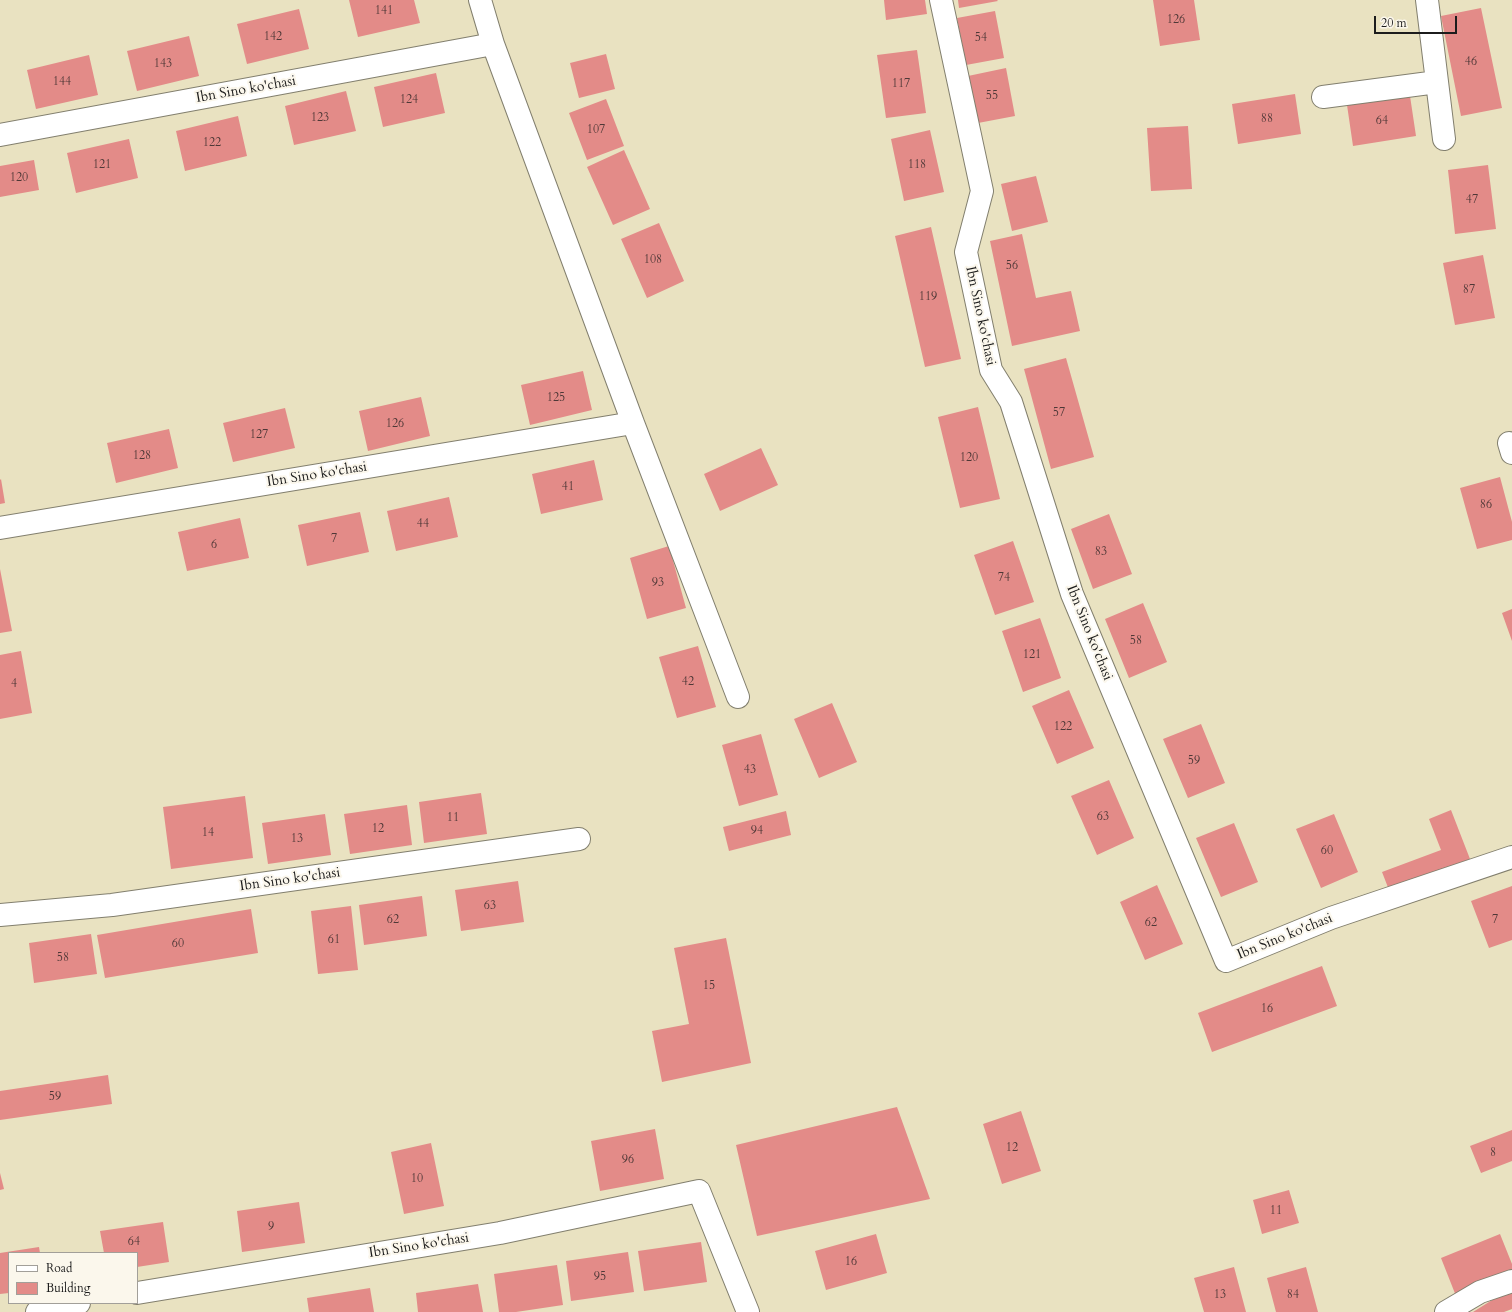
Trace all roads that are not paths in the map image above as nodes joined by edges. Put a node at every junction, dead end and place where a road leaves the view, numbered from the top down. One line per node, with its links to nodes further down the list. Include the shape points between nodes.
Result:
1 (480, 0): 4 (street)
2 (942, 0): 13 (street, Ibn Sino ko'chasi, via 982,191 966,252 991,370 1011,402 1072,594 1226,961 1331,918)
3 (1427, 0): 5 (street)
4 (493, 44): 7 (street, Ibn Sino ko'chasi); 9 (street)
5 (1437, 82): 6 (street); 8 (street)
6 (1323, 98)
7 (0, 135)
8 (1444, 139)
9 (633, 423): 10 (street, Ibn Sino ko'chasi); 11 (street)
10 (0, 528)
11 (738, 697)
12 (579, 839): 14 (street, Ibn Sino ko'chasi, via 112,905)
13 (1512, 857)
14 (0, 915)
15 (1512, 1281): 20 (street, via 1480,1292)
16 (138, 1293): 19 (street, Ibn Sino ko'chasi, via 500,1233 699,1191)
17 (74, 1304): 18 (street)
18 (37, 1312)
19 (748, 1312)
20 (1446, 1312)

